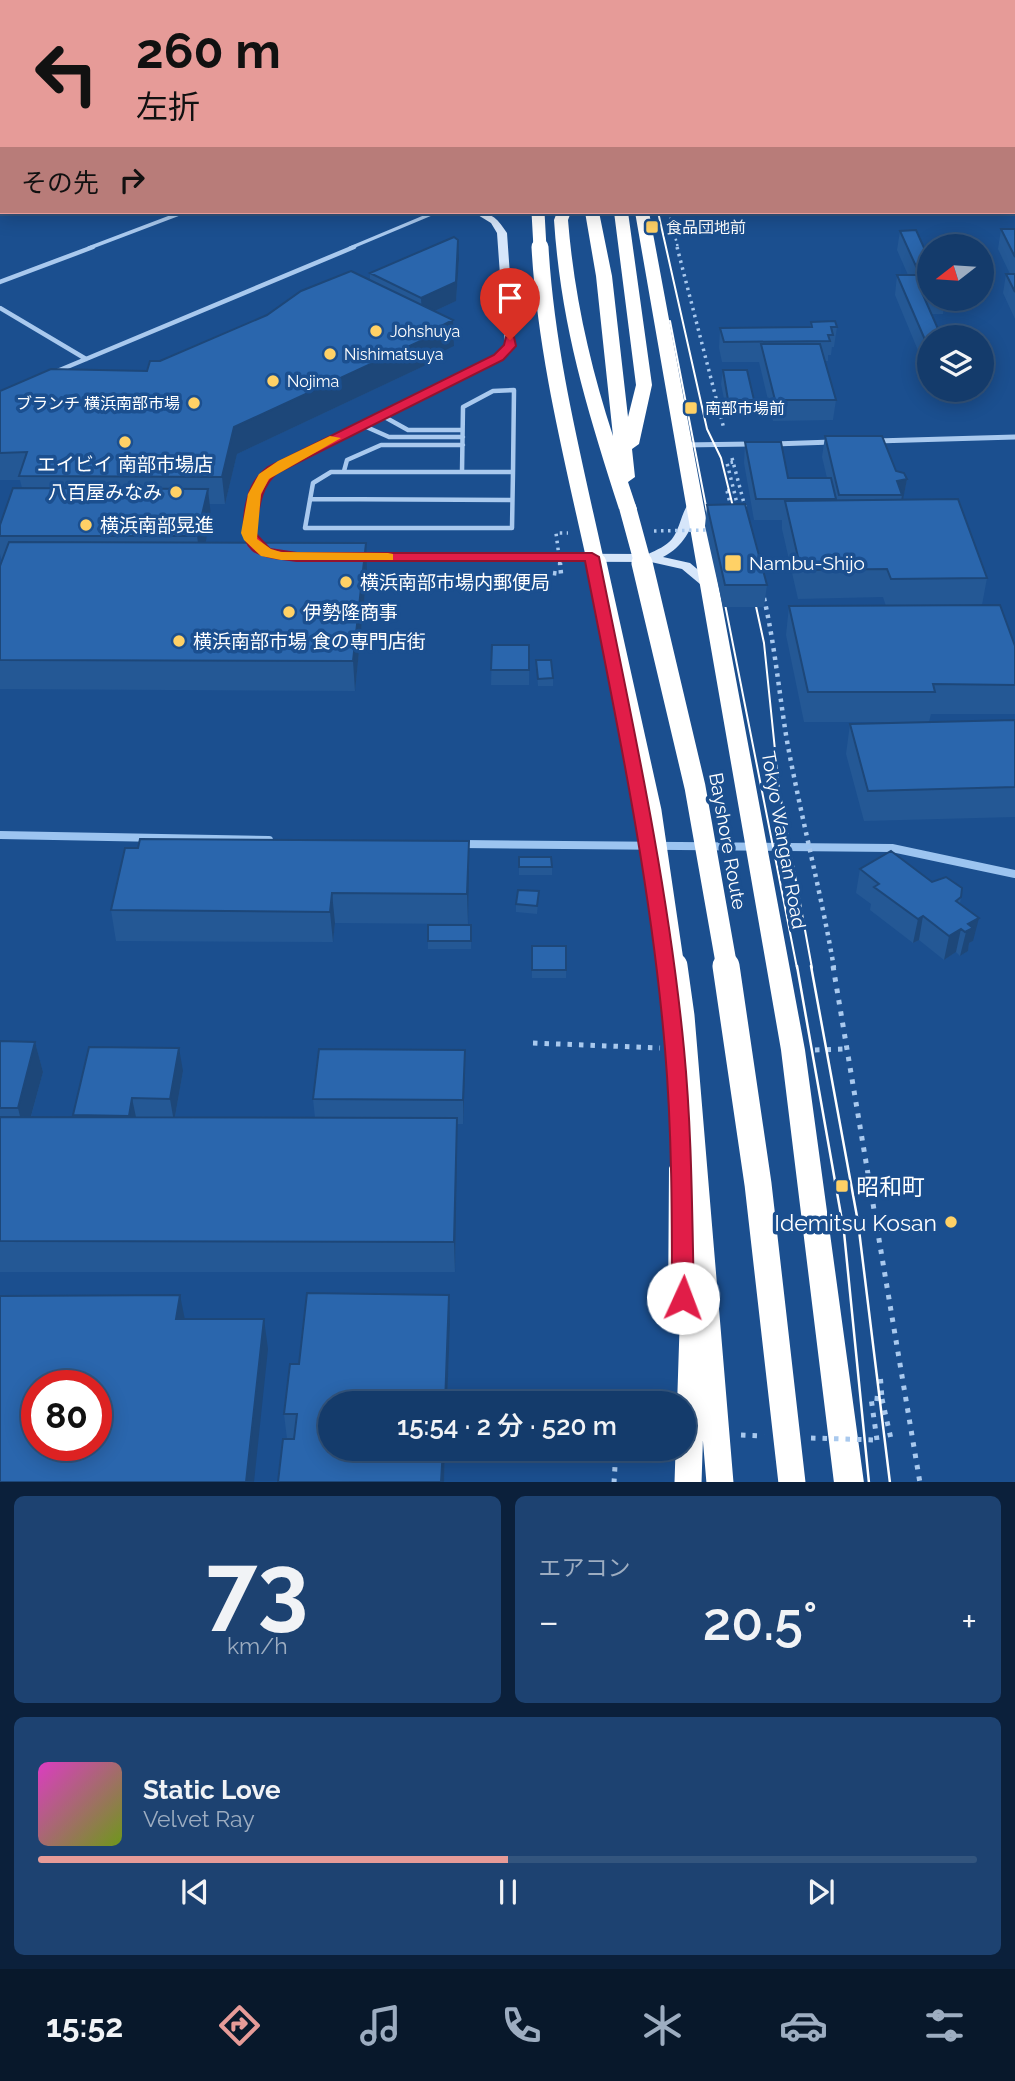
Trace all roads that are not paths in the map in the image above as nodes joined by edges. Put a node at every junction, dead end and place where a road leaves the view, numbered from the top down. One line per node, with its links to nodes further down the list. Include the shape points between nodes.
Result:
1 (179, 214): 12 (lane)
2 (431, 214): 14 (lane)
3 (482, 214): 16 (street, via 495,220 502,233 510,346 499,357)
4 (539, 214): 37 (highway, via 544,286 566,437)
5 (539, 214): 40 (highway, bridge, via 542,285 560,402 650,811 681,1016)
6 (565, 214): 28 (highway, via 561,220 565,277 585,376)
7 (580, 214): 17 (highway, via 606,373)
8 (592, 214): 17 (highway)
9 (606, 214): 17 (highway, via 631,353)
10 (621, 214): 28 (highway, via 644,385)
11 (642, 214): 27 (highway, Tokyo Wangan Road)
12 (0, 282)
13 (0, 308): 14 (lane)
14 (86, 359): 15 (lane)
15 (49, 374)
16 (381, 415): 18 (street); 19 (lane, via 408,430)
17 (622, 416): 28 (highway)
18 (362, 425): 20 (lane, via 389,437); 35 (street, via 283,464 258,485 248,533 257,547)
19 (461, 430): 20 (lane); 31 (lane, via 465,405 493,391 514,390)
20 (463, 437): 26 (lane)
21 (1015, 437): 22 (street)
22 (865, 441)
23 (838, 442): 25 (street)
24 (756, 444): 27 (street)
25 (770, 444)
26 (463, 445): 29 (lane, via 376,446 347,460); 30 (lane)
27 (682, 445): 34 (highway, Tokyo Wangan Road)
28 (621, 468): 46 (highway, Bayshore Route, bridge, via 701,823 742,1077)
29 (344, 471): 30 (lane); 32 (lane, via 327,472 314,481)
30 (462, 472): 31 (lane)
31 (513, 472): 33 (lane)
32 (310, 499): 33 (lane); 33 (lane, via 305,528 512,528)
33 (512, 500)
34 (694, 503): 38 (street, via 682,538); 39 (highway, Tokyo Wangan Road)
35 (281, 556)
36 (337, 557): 37 (street)
37 (592, 557): 38 (street); 41 (highway, via 642,809 675,1049 684,1272)
38 (651, 558): 39 (street, via 686,566)
39 (709, 586): 47 (highway, Tokyo Wangan Road, via 793,1050)
40 (697, 1212): 44 (highway, bridge); 45 (highway, bridge)
41 (679, 1391)
42 (676, 1461): 43 (highway)
43 (675, 1482)
44 (688, 1482)
45 (720, 1482)
46 (792, 1482)
47 (849, 1482)

